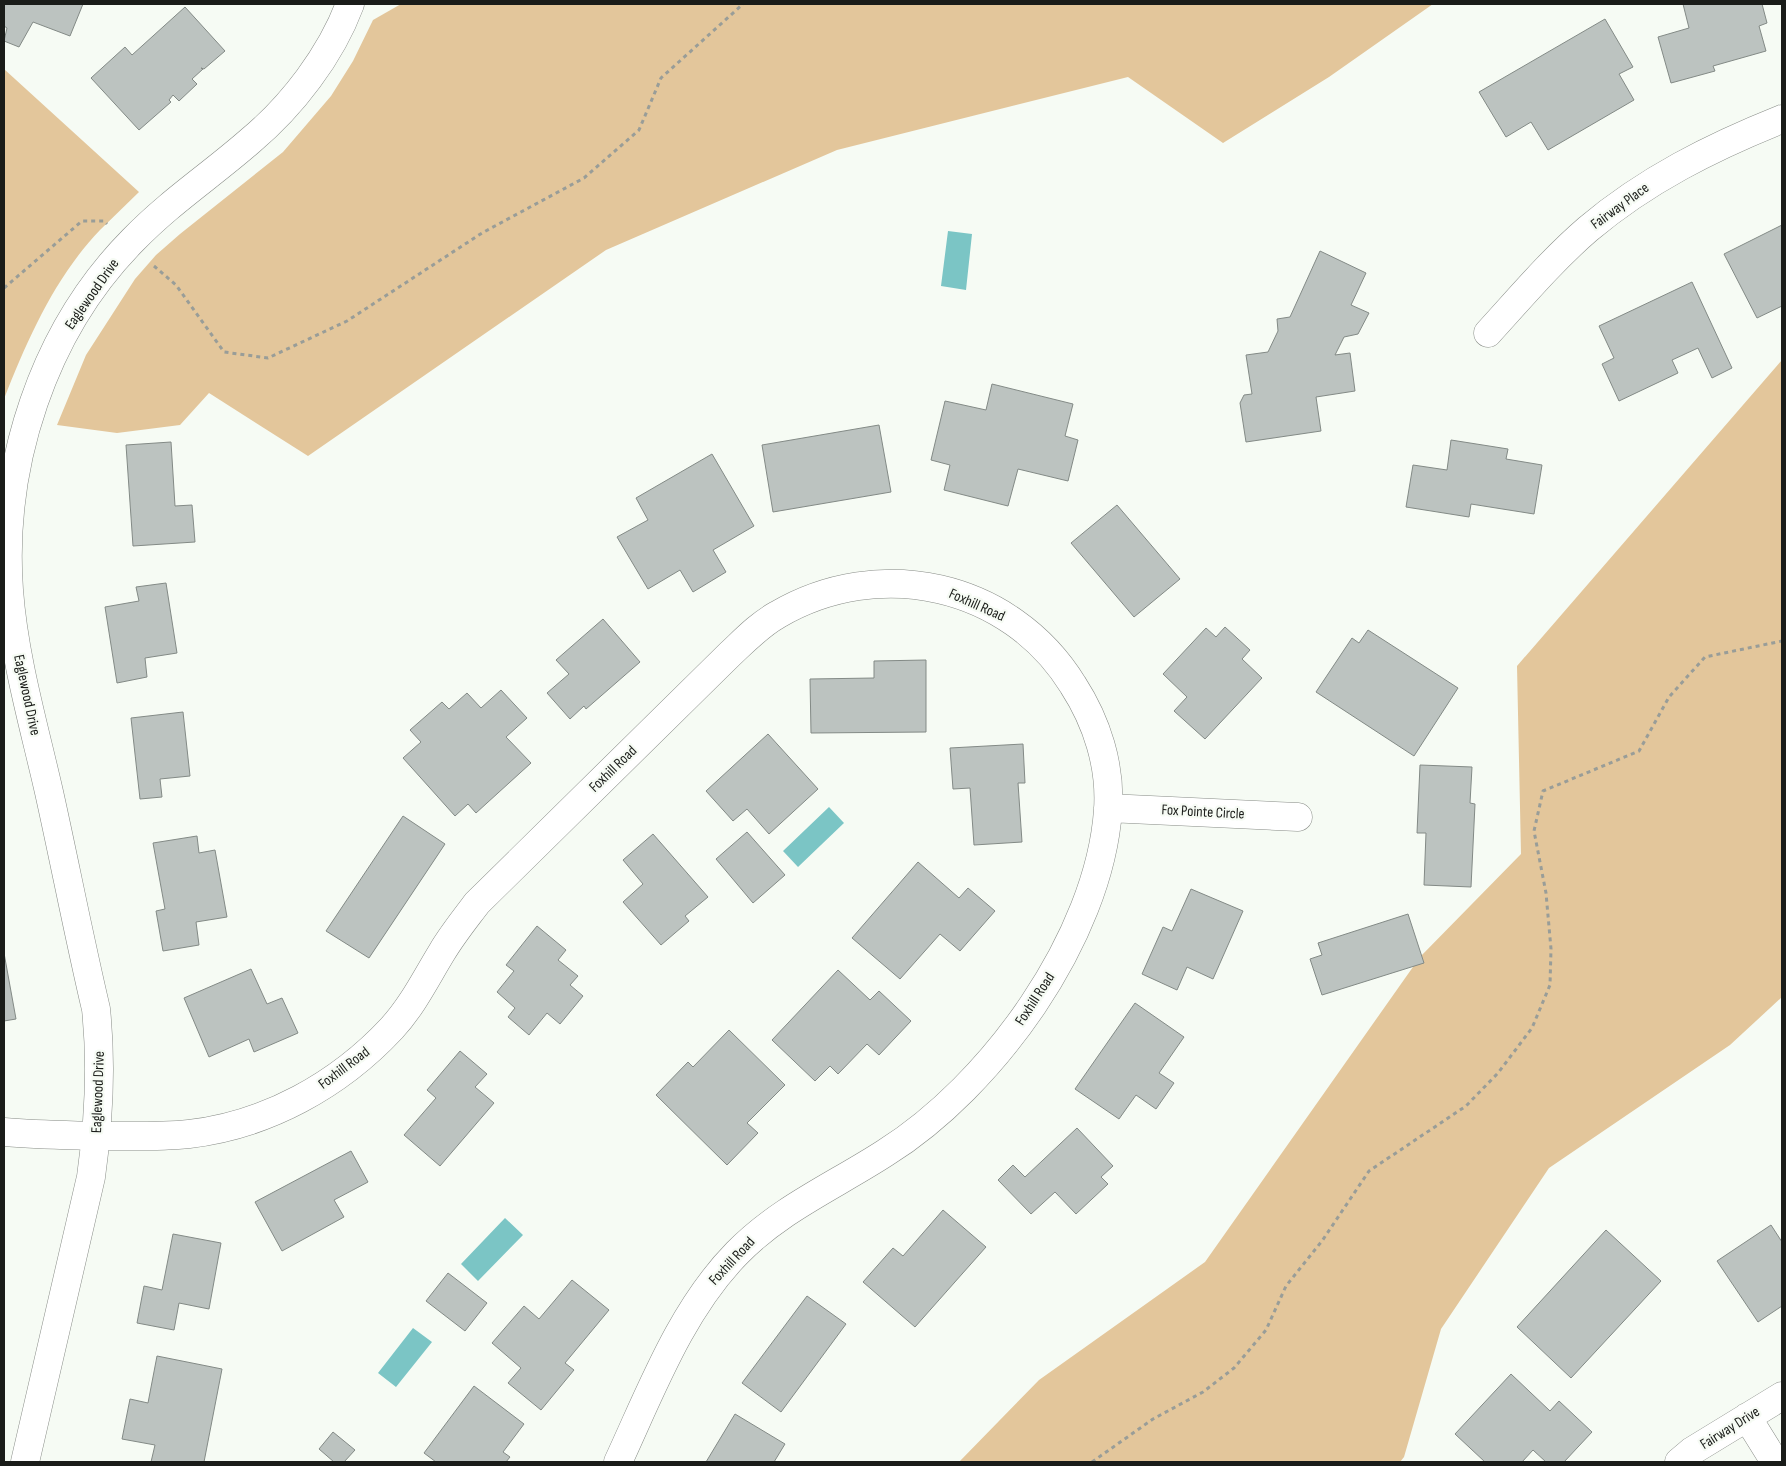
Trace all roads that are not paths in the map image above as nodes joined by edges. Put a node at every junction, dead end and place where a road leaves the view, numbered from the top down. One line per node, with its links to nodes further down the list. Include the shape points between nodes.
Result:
1 (350, 4): 7 (street, Eaglewood Drive, via 327,50 278,114 251,141 160,212 104,272 63,334 48,368 14,477 8,552 9,591 21,666 96,1009 100,1071)
2 (1782, 119): 3 (street, Fairway Place, via 1701,154 1623,202 1554,262)
3 (1488, 333)
4 (1108, 808): 5 (street, Fox Pointe Circle); 7 (street, Foxhill Road, via 1103,752 1094,726 1071,681 1035,638 980,602 944,590 907,583 839,589 804,601 773,617 729,655 484,896 457,929 410,1006 352,1066 328,1083 277,1110 218,1129 165,1136); 11 (street, Foxhill Road, via 1097,867 1073,930 1056,966 1009,1040 955,1098 923,1126 886,1153 786,1212 760,1231 724,1267 703,1294 680,1334)
5 (1298, 817)
6 (4, 1132): 7 (street, Foxhill Road)
7 (97, 1136): 10 (street, Eaglewood Drive, via 91,1177)
8 (1782, 1396): 9 (street, Fairway Drive)
9 (1747, 1417): 12 (street, Fairway Drive); 13 (street)
10 (25, 1462)
11 (618, 1462)
12 (1679, 1462)
13 (1774, 1462)

